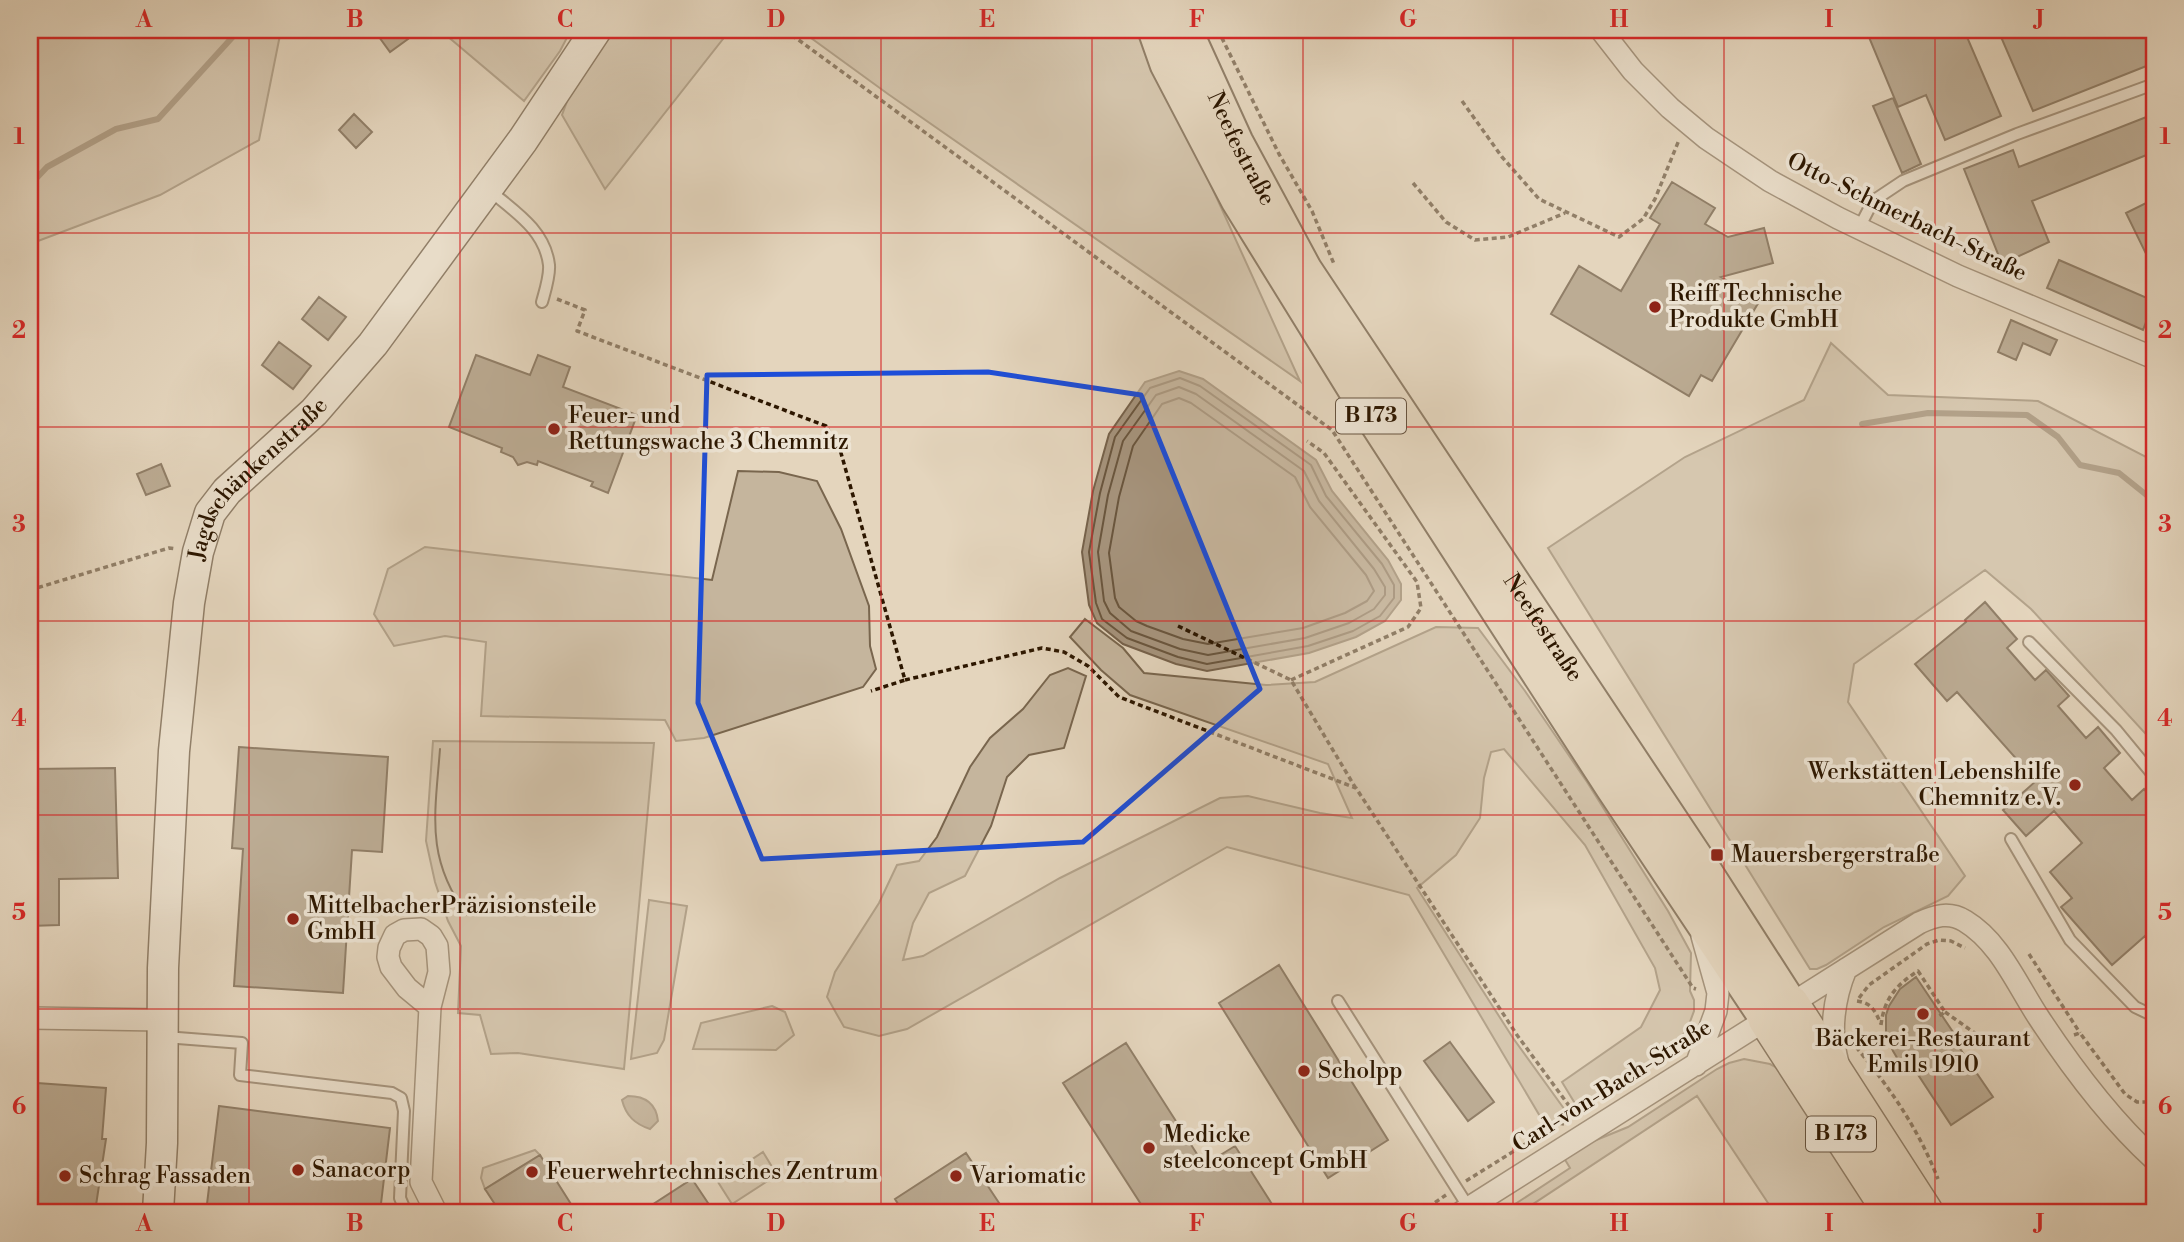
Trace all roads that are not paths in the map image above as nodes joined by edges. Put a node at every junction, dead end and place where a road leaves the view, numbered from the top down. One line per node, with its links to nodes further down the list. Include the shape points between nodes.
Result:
1 (596, 30): 6 (main road, Jagdschänkenstraße)
2 (1154, 30): 13 (main road, Neefestraße / B 173, via 1244,211)
3 (1185, 30): 17 (main road, Neefestraße / B 173, via 1236,142 1305,270 1702,867)
4 (1601, 30): 7 (street, Otto-Schmerbach-Straße, via 1633,71 1706,138 1770,181)
5 (2154, 84): 7 (lane, via 1903,181 1873,201)
6 (487, 188): 8 (lane, via 534,228 543,244 550,266); 20 (main road, Jagdschänkenstraße, via 334,391 210,513 198,552 184,638 167,876)
7 (1859, 228): 9 (street, Otto-Schmerbach-Straße, via 1958,276)
8 (543, 298)
9 (2154, 358)
10 (2029, 642): 11 (lane, via 2116,730)
11 (2154, 776)
12 (2011, 839): 18 (lane, via 2070,940 2135,1007)
13 (1698, 917): 17 (main road, Neefestraße / B 173); 21 (street, via 1718,993 1716,1012)
14 (1846, 969): 17 (street); 22 (street, via 1838,989 1833,1033); 23 (street, via 1934,916 1962,919 1994,947 2100,1101)
15 (1339, 1001): 25 (lane, via 1457,1188)
16 (430, 1007): 28 (street, via 421,1182)
17 (1778, 1011): 21 (street, Carl-von-Bach-Straße); 22 (highway, Neefestraße / B 173); 29 (highway, Neefestraße / B 173)
18 (2154, 1016)
19 (30, 1018): 20 (street)
20 (162, 1028): 26 (main road, Jagdschänkenstraße); 27 (lane, via 242,1043 240,1075 392,1093 401,1098 400,1198)
21 (1696, 1065): 25 (street, Carl-von-Bach-Straße, via 1584,1120)
22 (1845, 1091): 24 (highway, Neefestraße / B 173)
23 (2150, 1148)
24 (1932, 1200)
25 (1465, 1210)
26 (158, 1212)
27 (406, 1212)
28 (436, 1212)
29 (1892, 1212)

